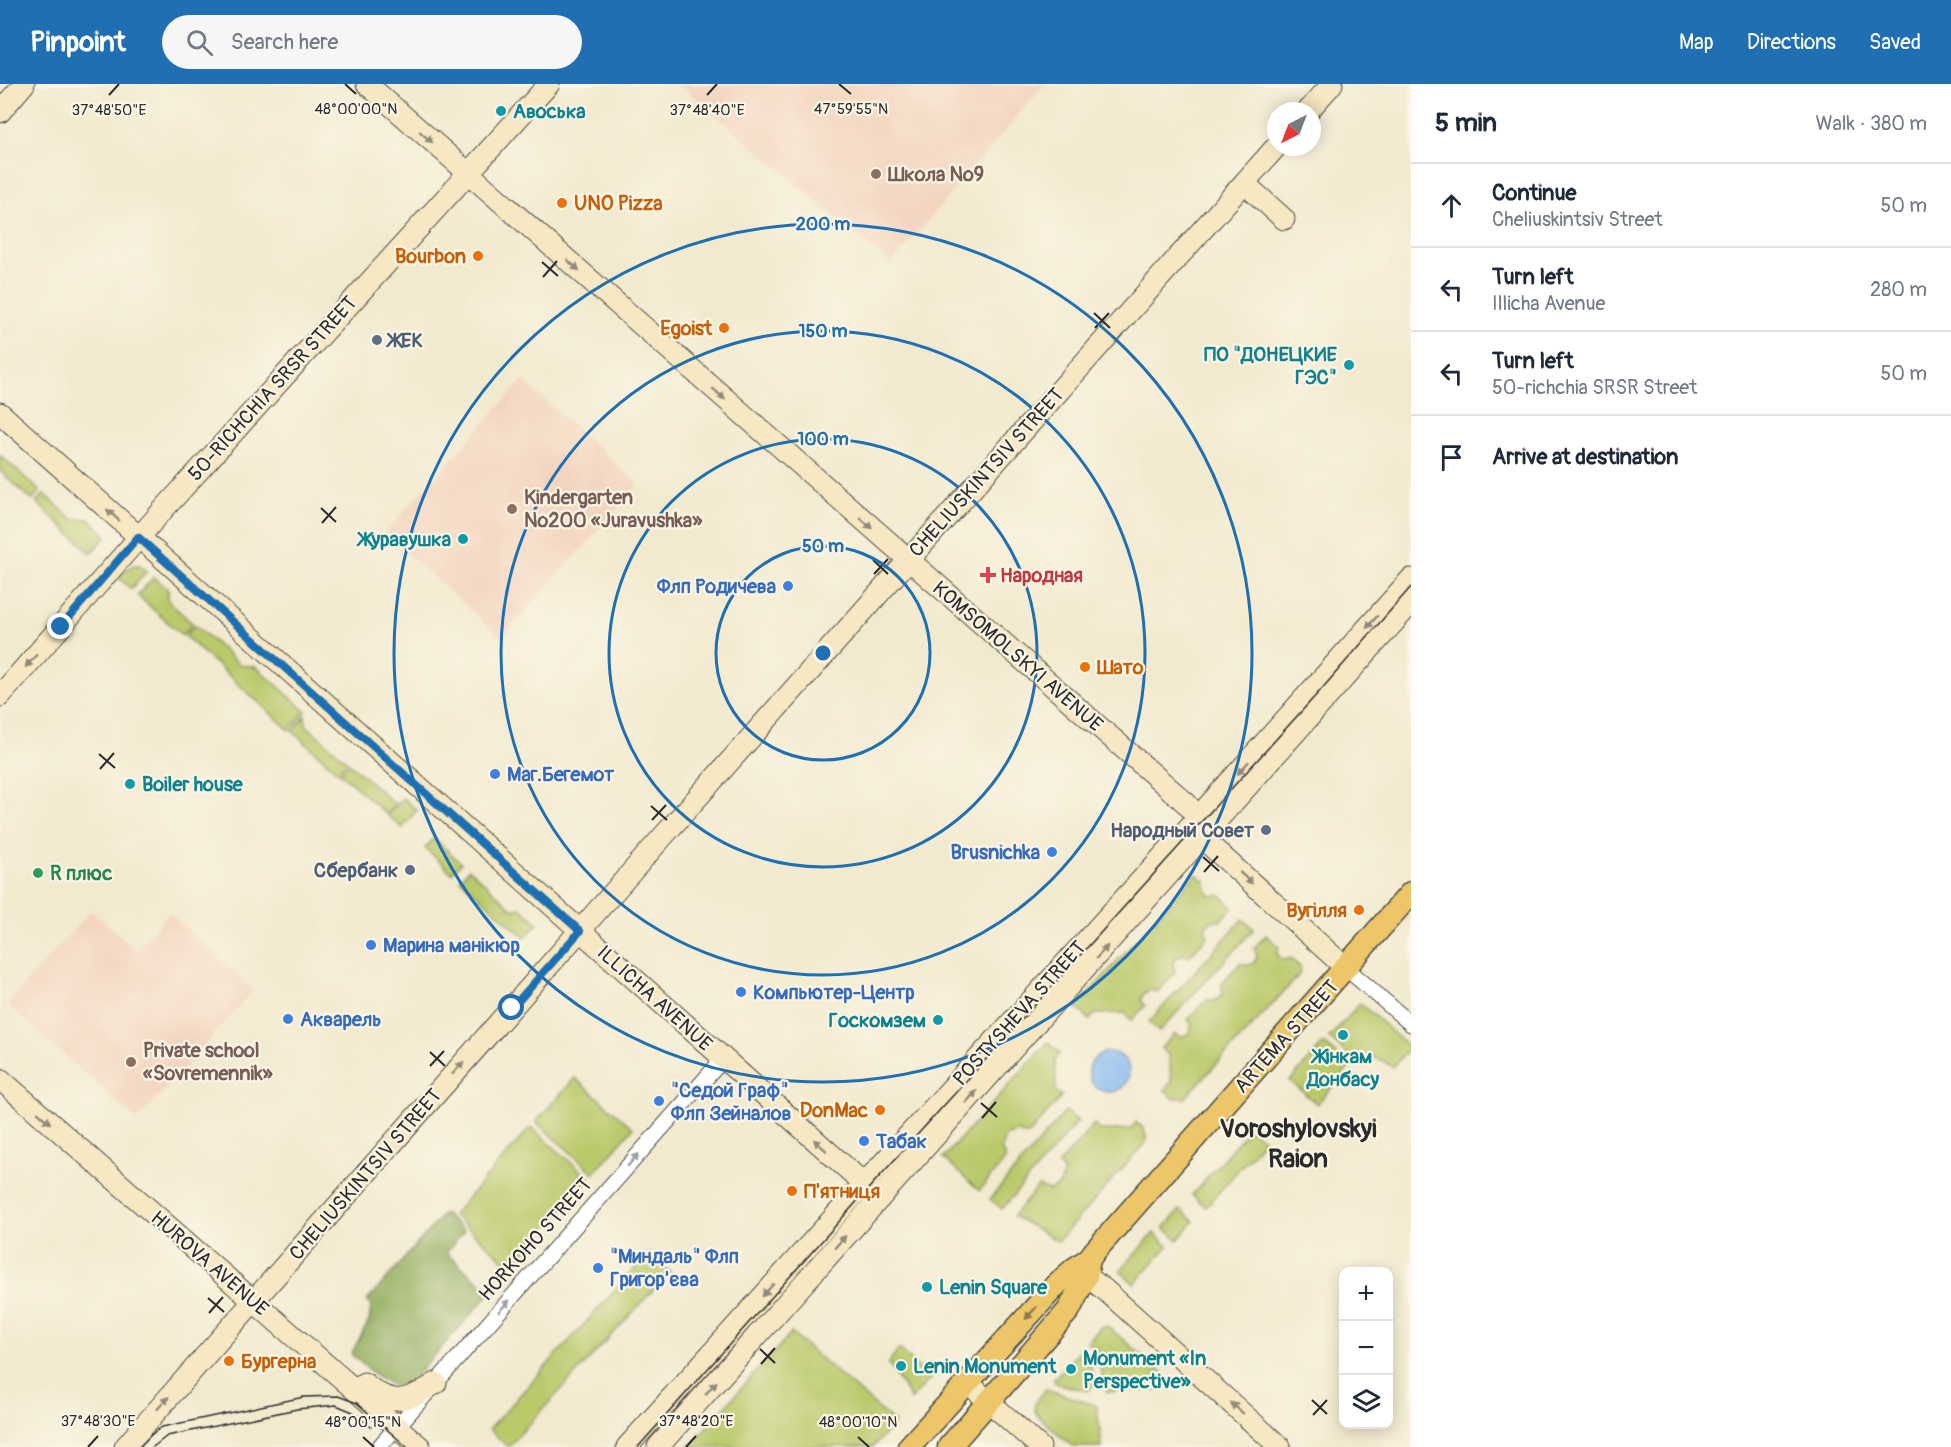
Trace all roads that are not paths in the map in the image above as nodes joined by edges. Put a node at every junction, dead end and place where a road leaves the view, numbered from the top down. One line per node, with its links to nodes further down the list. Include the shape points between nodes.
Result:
1 (24, 84): 6 (street)
2 (367, 84): 8 (street, KOMSOMOLSKYI AVENUE, one-way to 8)
3 (549, 84): 8 (street, 50-RICHCHIA SRSR STREET)
4 (1332, 84): 5 (street)
5 (1316, 102)
6 (0, 112)
7 (1268, 156): 9 (street, CHELIUSKINTSIV STREET)
8 (468, 173): 12 (street, 50-RICHCHIA SRSR STREET); 13 (street, KOMSOMOLSKYI AVENUE, one-way to 13)
9 (1244, 183): 10 (street); 13 (street, CHELIUSKINTSIV STREET)
10 (1284, 219)
11 (0, 413): 12 (street, ILLICHA AVENUE, one-way to 11)
12 (138, 537): 16 (street, 50-RICHCHIA SRSR STREET, one-way to 16); 20 (street, ILLICHA AVENUE)
13 (908, 559): 17 (street, KOMSOMOLSKYI AVENUE, via 1187,804); 20 (street, CHELIUSKINTSIV STREET)
14 (1411, 579): 17 (street, POSTYSHEVA STREET, one-way to 17)
15 (1411, 603): 18 (street, POSTYSHEVA STREET)
16 (0, 696)
17 (1198, 818): 18 (street, KOMSOMOLSKYI AVENUE); 25 (street, POSTYSHEVA STREET)
18 (1203, 839): 21 (street, one-way to 21); 26 (street, POSTYSHEVA STREET, one-way to 18)
19 (1411, 893): 21 (main road, ARTEMA STREET)
20 (580, 931): 23 (street, ILLICHA AVENUE); 28 (street, CHELIUSKINTSIV STREET, one-way to 20)
21 (1346, 968): 22 (street); 27 (main road, ARTEMA STREET)
22 (1411, 1024)
23 (723, 1059): 25 (street, ILLICHA AVENUE, one-way to 23); 30 (street, HORKOHO STREET, one-way to 23)
24 (0, 1079): 28 (street, HUROVA AVENUE, one-way to 28)
25 (864, 1184): 26 (street, ILLICHA AVENUE); 37 (street, POSTYSHEVA STREET, one-way to 37)
26 (880, 1198): 38 (street, POSTYSHEVA STREET, one-way to 26)
27 (1088, 1267): 31 (main road, ARTEMA STREET, one-way to 31, via 1074,1269 1057,1284); 32 (main road, ARTEMA STREET, via 1069,1310); 42 (street, one-way to 27, via 1105,1290)
28 (253, 1301): 29 (street, HUROVA AVENUE); 34 (street, CHELIUSKINTSIV STREET, one-way to 28)
29 (279, 1324): 30 (street, via 385,1397 408,1399); 33 (street, HUROVA AVENUE)
30 (436, 1383): 33 (street, HORKOHO STREET)
31 (968, 1383): 32 (street); 39 (main road, ARTEMA STREET)
32 (989, 1402): 40 (main road, ARTEMA STREET); 41 (street)
33 (398, 1427): 35 (street, HORKOHO STREET); 36 (street, HUROVA AVENUE)
34 (125, 1447)
35 (379, 1447)
36 (420, 1447)
37 (627, 1447)
38 (658, 1447)
39 (909, 1447)
40 (949, 1447)
41 (1040, 1447)
42 (1280, 1447)

